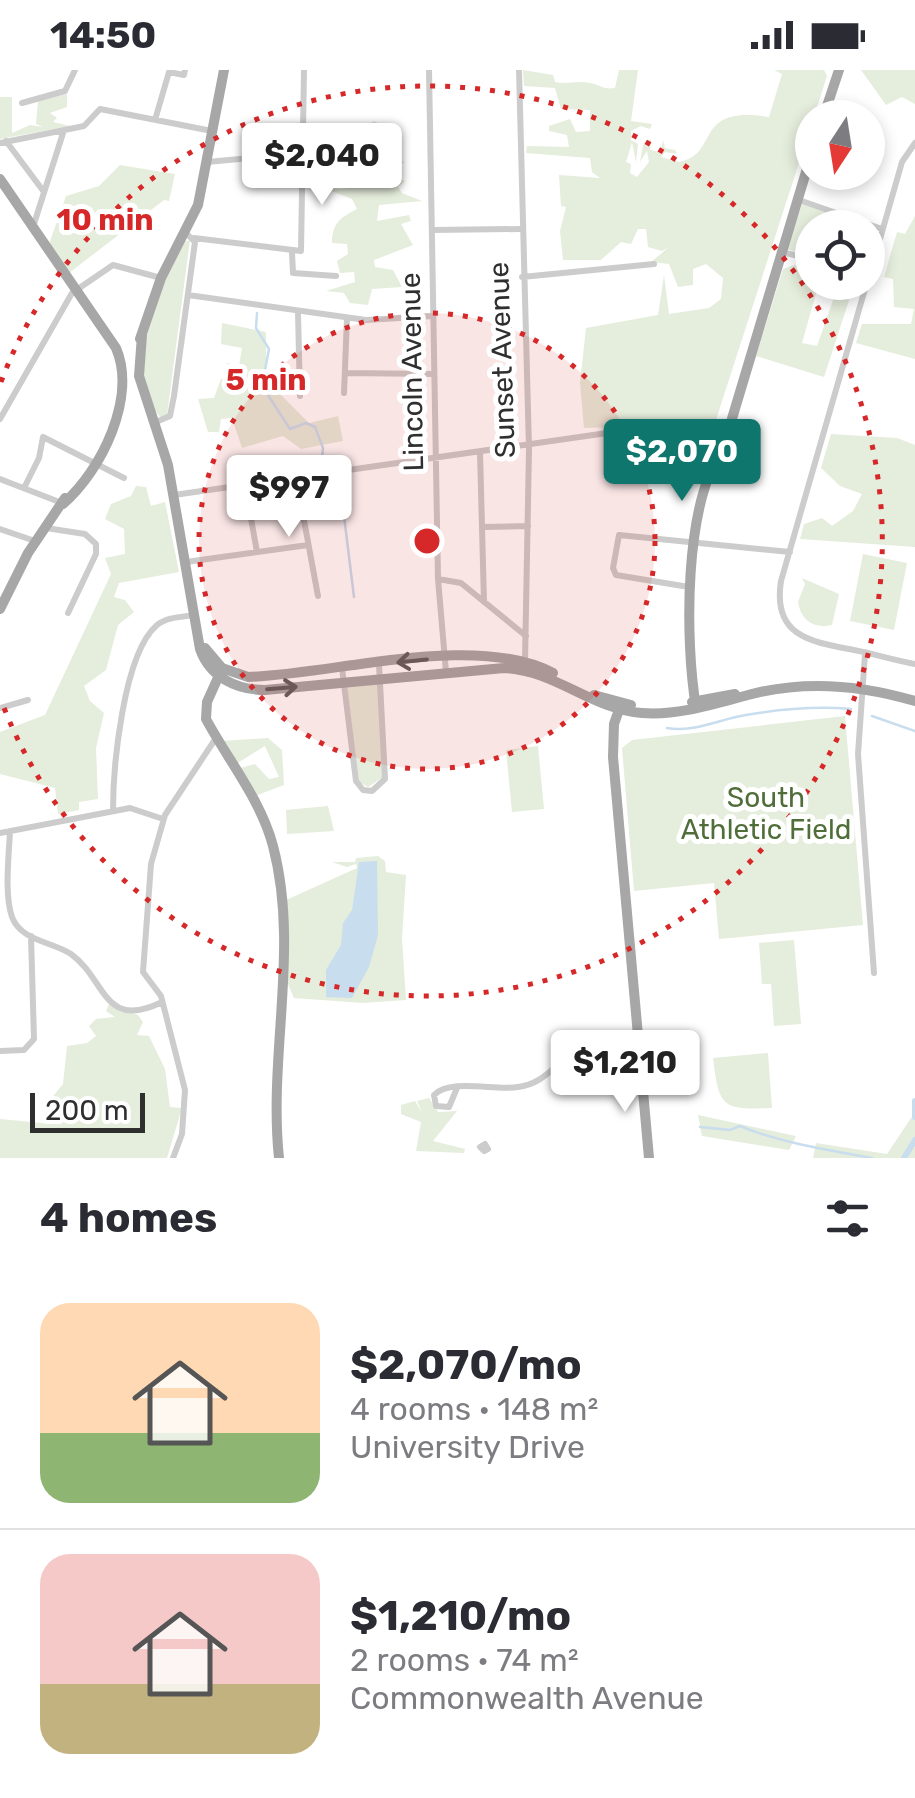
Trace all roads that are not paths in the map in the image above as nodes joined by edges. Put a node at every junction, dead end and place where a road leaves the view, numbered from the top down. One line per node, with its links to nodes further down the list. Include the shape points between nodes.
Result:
1 (75, 70): 9 (street, via 64,91)
2 (185, 70): 10 (street, via 169,72)
3 (224, 70): 12 (main road)
4 (304, 70): 15 (street)
5 (429, 70): 25 (street, Lincoln Avenue)
6 (519, 70): 24 (street, Sunset Avenue)
7 (839, 70): 8 (main road)
8 (830, 100)
9 (22, 103)
10 (155, 120): 11 (street, via 97,110 84,126); 12 (street)
11 (64, 130): 13 (street); 19 (street)
12 (213, 131): 16 (main road)
13 (3, 142): 19 (street)
14 (915, 143): 22 (street, via 902,162)
15 (305, 153): 16 (street); 27 (street)
16 (207, 162): 26 (main road)
17 (0, 179): 23 (main road)
18 (801, 190): 20 (main road)
19 (45, 193): 23 (street)
20 (798, 200): 21 (street); 28 (main road)
21 (827, 210)
22 (885, 219)
23 (34, 227): 34 (main road)
24 (520, 229): 25 (street); 32 (street, Sunset Avenue)
25 (432, 230): 38 (street, Lincoln Avenue)
26 (190, 235): 27 (street); 33 (main road); 35 (street)
27 (297, 252): 31 (street, via 293,273)
28 (781, 252): 29 (street); 49 (main road)
29 (795, 255)
30 (654, 264): 32 (street)
31 (336, 276)
32 (522, 276): 48 (street, Sunset Avenue)
33 (161, 278): 34 (street, via 113,265); 40 (main road)
34 (76, 289): 41 (main road); 46 (street)
35 (188, 295): 37 (street); 47 (street, via 170,414)
36 (862, 300): 68 (street)
37 (298, 313): 39 (street); 45 (street)
38 (433, 316): 39 (street); 43 (street, Lincoln Avenue)
39 (348, 318): 42 (street)
40 (142, 335): 41 (main road); 41 (main road)
41 (130, 367): 47 (main road); 52 (main road)
42 (345, 373): 43 (street); 44 (street)
43 (434, 374): 51 (street, Lincoln Avenue)
44 (344, 393)
45 (300, 396)
46 (0, 419)
47 (156, 422): 58 (main road)
48 (529, 444): 49 (street, via 642,430); 50 (street); 60 (street, Sunset Avenue)
49 (718, 445): 66 (main road)
50 (480, 452): 51 (street); 61 (street)
51 (436, 458): 54 (street); 70 (street, Lincoln Avenue)
52 (96, 462): 53 (street); 57 (street, via 43,436); 59 (main road)
53 (124, 478)
54 (296, 478): 56 (street); 65 (street)
55 (0, 479): 57 (street)
56 (244, 485): 58 (street); 67 (street)
57 (24, 488): 59 (street)
58 (174, 495): 69 (main road)
59 (63, 504): 62 (main road)
60 (528, 526): 61 (street); 77 (street, Sunset Avenue)
61 (482, 527): 73 (street)
62 (44, 528): 64 (main road); 75 (street, via 85,534 96,544)
63 (0, 529): 64 (street)
64 (35, 541): 74 (main road)
65 (308, 545): 67 (street); 72 (street)
66 (694, 546): 68 (street); 71 (main road); 71 (street, via 620,534 613,568 622,577)
67 (257, 552): 69 (street)
68 (790, 552): 78 (street, via 780,593 790,626 810,643)
69 (186, 562): 76 (main road)
70 (438, 579): 73 (street, via 458,582); 80 (street, Lincoln Avenue)
71 (690, 587): 91 (main road)
72 (318, 596)
73 (484, 602): 77 (street)
74 (0, 609)
75 (68, 613)
76 (196, 614): 85 (main road, via 204,658); 95 (street, via 158,624 145,644 121,725)
77 (527, 637): 79 (street, Sunset Avenue)
78 (865, 654): 82 (street); 88 (street)
79 (522, 656): 80 (main road); 93 (main road)
80 (448, 658): 81 (main road, one-way to 81); 84 (street, Lincoln Avenue)
81 (379, 664): 83 (main road); 86 (street)
82 (915, 664)
83 (342, 668): 85 (main road, via 252,677); 87 (street)
84 (449, 672): 86 (main road); 93 (main road, via 528,670)
85 (222, 673): 87 (main road, one-way to 87, via 260,690); 94 (main road, via 206,708)
86 (380, 679): 87 (main road); 87 (street, via 385,776 372,791 356,781)
87 (344, 682)
88 (862, 688): 90 (main road); 91 (main road, via 804,686); 100 (street, via 858,754)
89 (28, 700): 92 (street)
90 (915, 701)
91 (698, 704): 93 (main road)
92 (0, 708)
93 (620, 708): 102 (main road, via 614,736)
94 (214, 733): 96 (street); 106 (main road, via 259,808 276,860 284,921)
95 (112, 811): 96 (street, via 133,808); 97 (street)
96 (163, 819): 101 (street, via 152,856 143,966)
97 (10, 830): 98 (street); 99 (street, via 11,913)
98 (0, 833)
99 (31, 936): 101 (street, via 74,957 118,1007 137,1012); 103 (street, via 34,1039 24,1050)
100 (874, 973)
101 (162, 1002): 105 (street, via 185,1090)
102 (639, 1041): 104 (street, via 577,1052 525,1086); 107 (main road)
103 (0, 1051)
104 (456, 1088)
105 (173, 1158)
106 (279, 1158)
107 (649, 1158)

